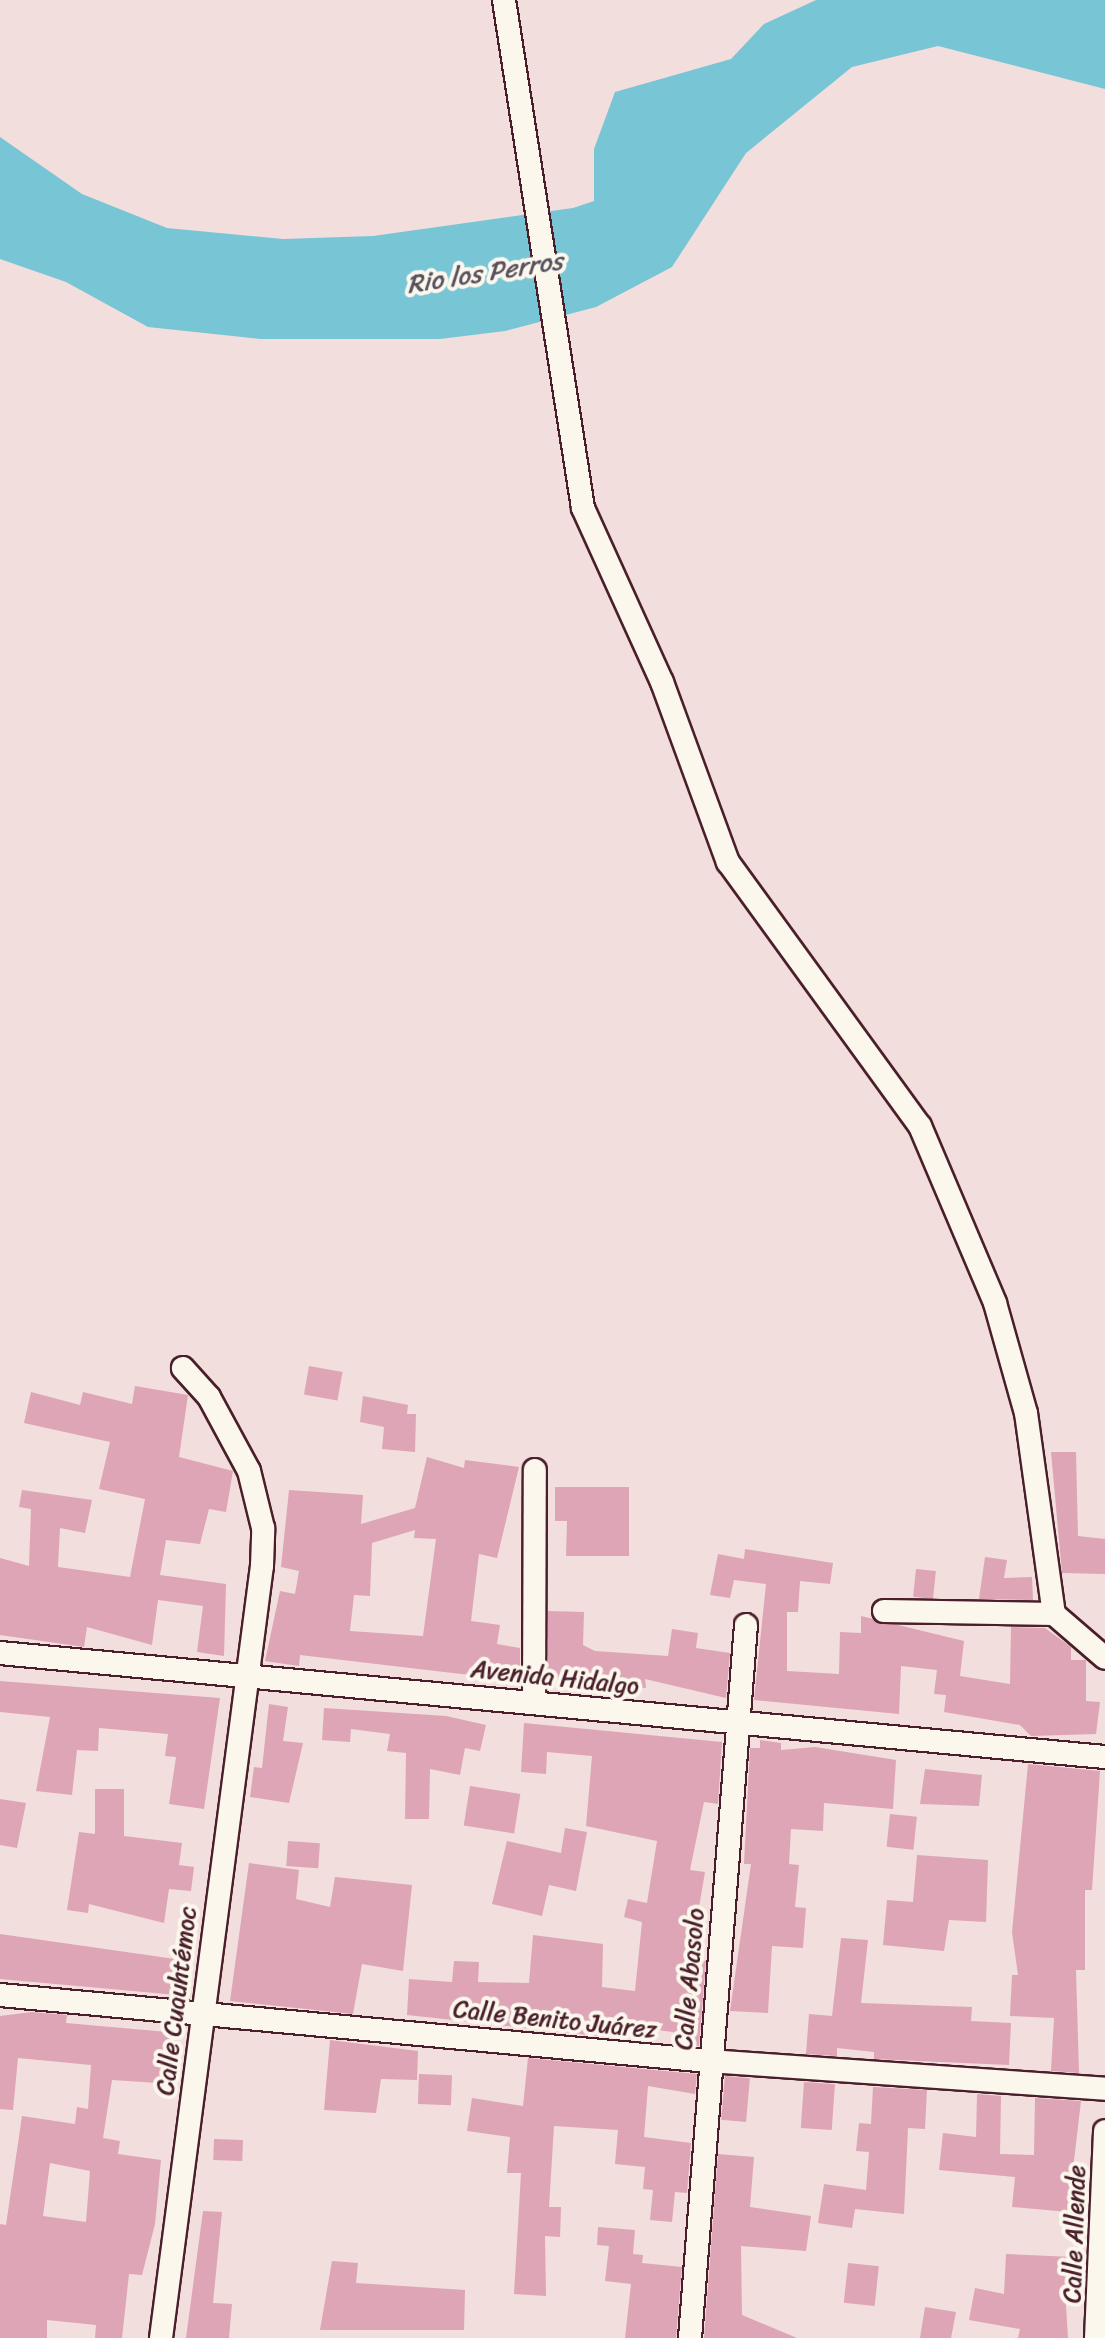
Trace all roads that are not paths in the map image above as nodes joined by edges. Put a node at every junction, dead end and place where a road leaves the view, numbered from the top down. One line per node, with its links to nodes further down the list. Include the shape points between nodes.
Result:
1 (504, 0): 5 (street, via 583,508 662,682 728,862 920,1126 995,1303 1026,1413)
2 (183, 1368): 9 (street, Calle Cuauhtémoc, via 234,1441 263,1528 260,1605)
3 (535, 1470): 10 (street)
4 (884, 1611): 5 (street)
5 (1054, 1614): 8 (street)
6 (746, 1625): 11 (street, Calle Abasolo)
7 (0, 1653): 9 (street, Avenida Hidalgo)
8 (1105, 1658)
9 (243, 1671): 10 (street, Avenida Hidalgo); 14 (street, Calle Cuauhtémoc)
10 (534, 1702): 11 (street, Avenida Hidalgo)
11 (736, 1722): 12 (street, Avenida Hidalgo); 15 (street, Calle Abasolo)
12 (1105, 1757)
13 (0, 1995): 14 (street, Calle Benito Juárez)
14 (202, 2012): 15 (street, Calle Benito Juárez); 18 (street, Calle Cuauhtémoc)
15 (709, 2061): 16 (street, Calle Benito Juárez); 19 (street, Calle Abasolo)
16 (1105, 2089)
17 (1105, 2131): 20 (street, Calle Allende)
18 (161, 2338)
19 (690, 2338)
20 (1096, 2338)

